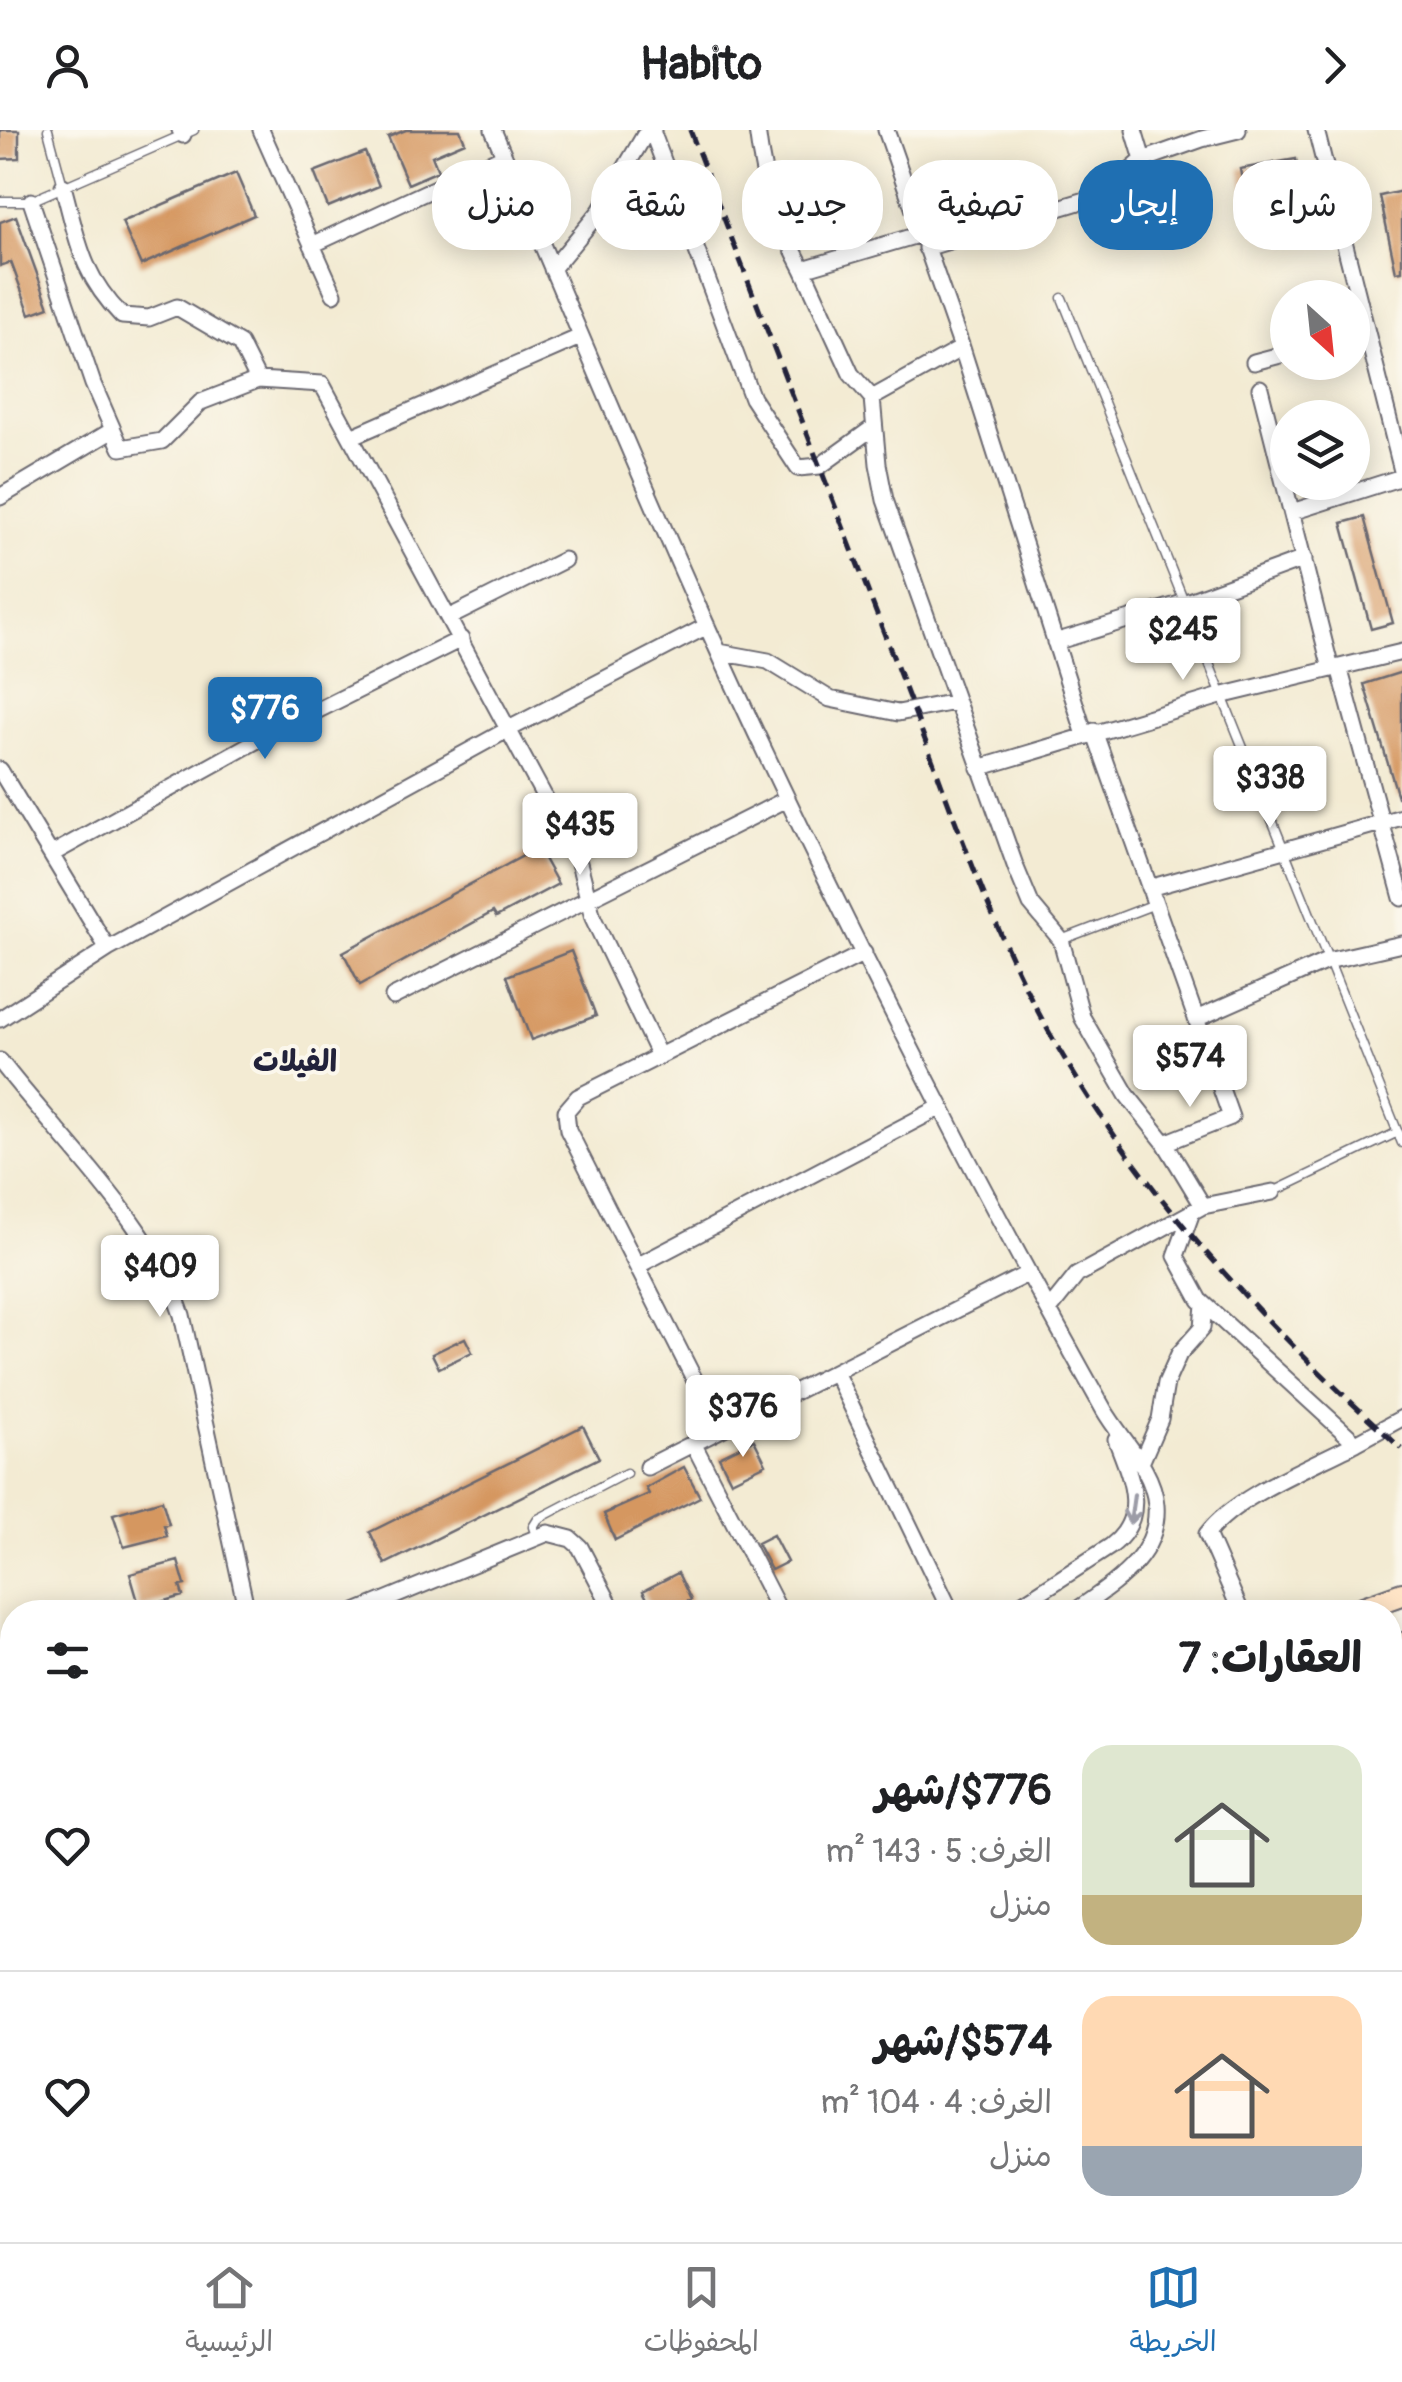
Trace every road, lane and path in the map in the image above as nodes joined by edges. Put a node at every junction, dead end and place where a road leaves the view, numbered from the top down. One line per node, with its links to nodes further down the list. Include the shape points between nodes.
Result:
1 (48, 130): 14 (lane)
2 (261, 130): 17 (street)
3 (493, 130): 11 (street)
4 (652, 130): 20 (street, via 600,211); 33 (street, via 752,398 798,468 820,466)
5 (757, 130): 21 (street, via 774,212)
6 (886, 130): 13 (street)
7 (1134, 130): 12 (street)
8 (1238, 130): 12 (street)
9 (1316, 130): 22 (street)
10 (186, 132): 14 (lane)
11 (504, 156): 17 (street); 20 (street)
12 (1142, 160)
13 (903, 181)
14 (63, 186): 16 (lane); 30 (street, via 84,263 122,316 149,318 177,307 240,344)
15 (0, 201): 16 (lane)
16 (32, 201): 34 (street)
17 (312, 244): 23 (street)
18 (903, 246): 21 (street)
19 (926, 250): 26 (street)
20 (552, 269): 25 (street)
21 (802, 269): 32 (street, via 851,374)
22 (1348, 280)
23 (334, 294)
24 (1062, 298): 41 (lane)
25 (580, 337): 35 (street); 43 (street)
26 (962, 348): 32 (street); 45 (street)
27 (1270, 358): 28 (street)
28 (1254, 362)
29 (1370, 367): 36 (street)
30 (258, 380): 34 (street, via 201,402 162,441 121,448); 35 (street, via 322,384)
31 (1260, 388): 38 (street)
32 (872, 398): 33 (street)
33 (874, 427): 50 (street, via 886,500)
34 (113, 430): 37 (street)
35 (352, 437): 42 (street)
36 (1402, 474): 38 (street)
37 (4, 490)
38 (1292, 512): 39 (street)
39 (1304, 559): 41 (street); 48 (street)
40 (564, 560): 42 (street)
41 (1186, 602): 45 (street); 49 (lane)
42 (450, 618): 44 (street)
43 (707, 626): 46 (street); 51 (street)
44 (461, 640): 51 (street); 59 (street, via 256,741)
45 (1055, 642): 52 (street)
46 (719, 652): 50 (street, via 768,660 830,700 898,713); 55 (street)
47 (1402, 652): 48 (street)
48 (1335, 668): 49 (street); 57 (street)
49 (1224, 695): 52 (street); 58 (lane)
50 (955, 702): 53 (street)
51 (509, 729): 62 (street, via 578,859); 66 (street)
52 (1089, 733): 53 (street); 60 (street)
53 (979, 768): 64 (street, via 1031,904)
54 (0, 770): 59 (street)
55 (787, 799): 62 (street); 67 (street)
56 (1402, 818): 57 (street)
57 (1381, 823): 58 (street); 61 (street)
58 (1282, 851): 60 (street); 68 (lane)
59 (52, 854): 66 (street)
60 (1149, 888): 63 (street)
61 (1402, 898)
62 (588, 899): 69 (street); 72 (street)
63 (1155, 904): 64 (lane); 71 (street)
64 (1061, 940): 77 (street, via 1082,1016 1127,1095)
65 (1402, 944): 68 (street)
66 (108, 949): 70 (street)
67 (864, 953): 72 (street); 74 (street)
68 (1327, 961): 71 (street); 75 (lane)
69 (394, 997)
70 (0, 1019)
71 (1196, 1019): 77 (street, via 1231,1118)
72 (660, 1056): 80 (street, via 578,1097 564,1120)
73 (2, 1067): 94 (street, via 146,1240 174,1291)
74 (941, 1107): 80 (street); 81 (street)
75 (1398, 1132): 76 (lane); 78 (lane)
76 (1402, 1143)
77 (1166, 1144): 79 (street)
78 (1273, 1192): 79 (street)
79 (1198, 1209): 82 (street, via 1176,1256); 83 (street, via 1077,1275)
80 (637, 1266): 87 (street)
81 (1029, 1274): 83 (street); 84 (street)
82 (1204, 1304): 89 (street); 90 (street, via 1202,1328 1179,1354)
83 (1050, 1310): 85 (street)
84 (836, 1372): 87 (street); 98 (street)
85 (1108, 1416): 90 (street); 99 (street, one-way to 99, via 1135,1499 1130,1526 1111,1546)
86 (1402, 1418): 89 (street)
87 (720, 1430): 88 (street)
88 (693, 1443): 91 (street); 97 (street)
89 (1356, 1444): 101 (street, via 1219,1517 1207,1534)
90 (1140, 1463): 100 (street, via 1156,1506 1148,1547)
91 (646, 1467)
92 (626, 1473): 93 (lane, via 538,1520)
93 (536, 1536): 95 (street); 96 (street, via 560,1534 580,1547)
94 (244, 1600)
95 (384, 1600)
96 (608, 1600)
97 (774, 1600)
98 (945, 1600)
99 (1027, 1600)
100 (1090, 1600)
101 (1237, 1600)

